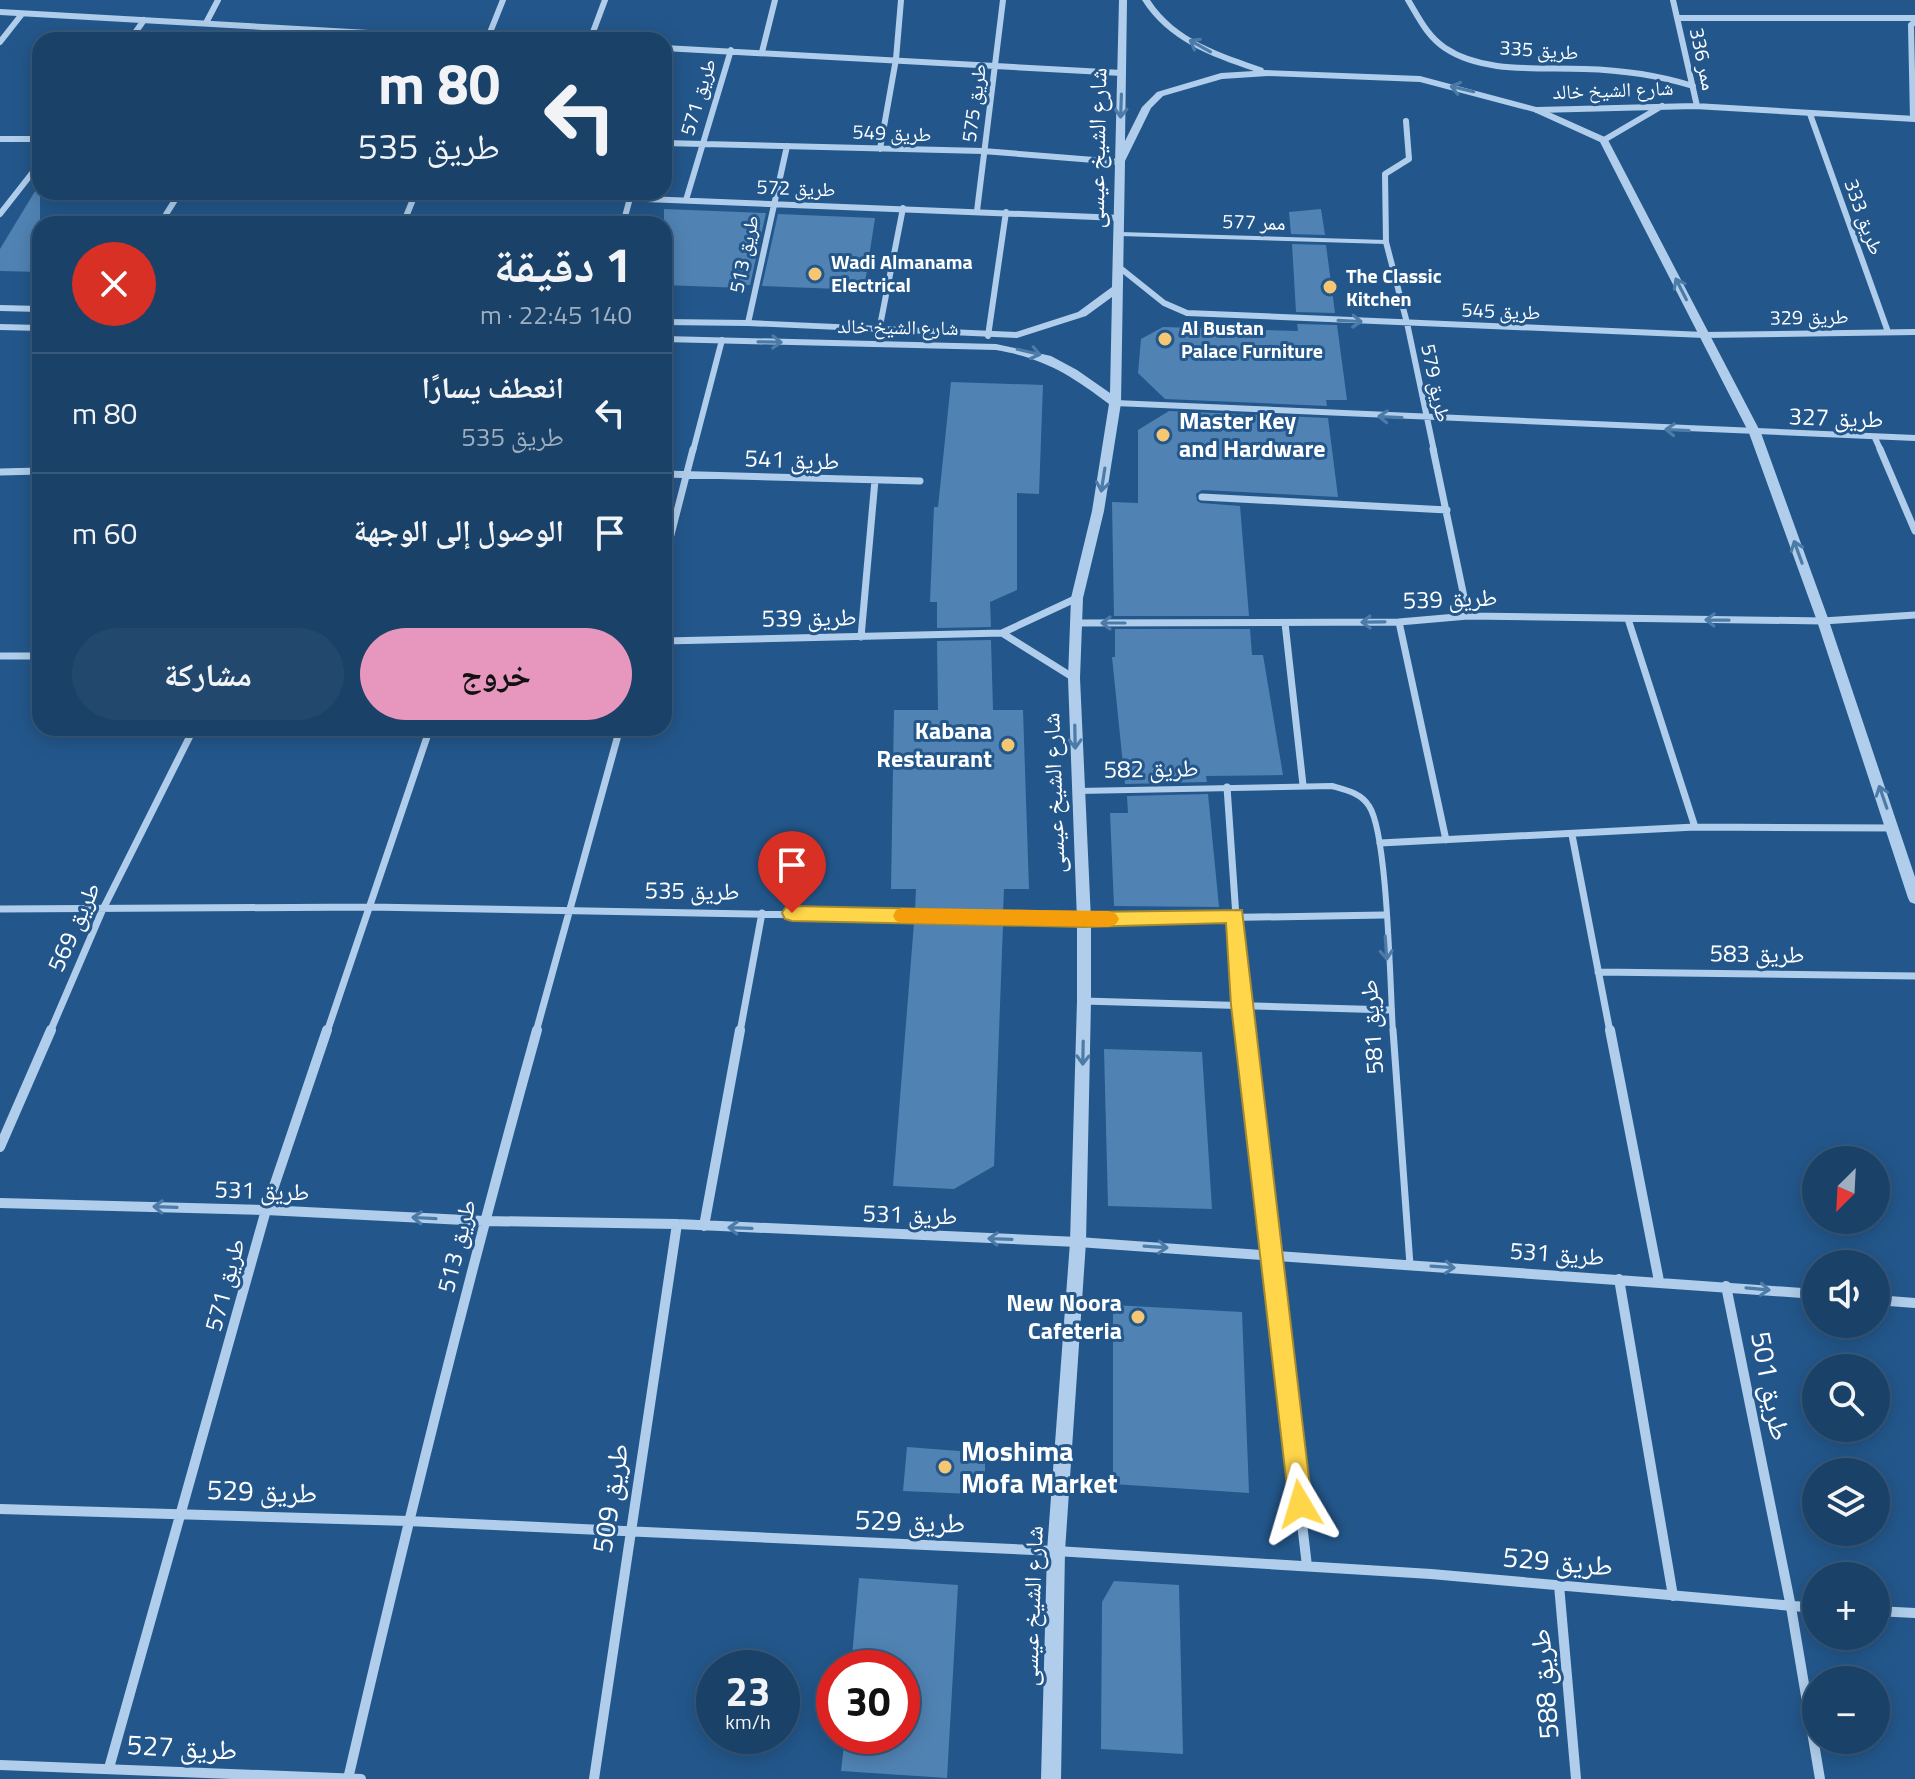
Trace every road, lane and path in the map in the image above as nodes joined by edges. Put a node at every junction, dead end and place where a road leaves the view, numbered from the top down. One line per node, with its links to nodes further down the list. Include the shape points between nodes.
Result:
1 (218, 0): 16 (street)
2 (503, 0): 21 (street)
3 (605, 0): 22 (street)
4 (775, 0): 26 (street)
5 (901, 0): 27 (street)
6 (1003, 0): 28 (street, طريق 575)
7 (1123, 0): 30 (street, شارع الشيخ عيسى)
8 (1146, 0): 31 (street, شارع الشيخ خالد, one-way to 8, via 1216,55 1173,31)
9 (1408, 0): 32 (street, طريق 335, via 1433,38 1467,58 1516,68 1629,73)
10 (1673, 0): 13 (street, ممر 336)
11 (0, 12): 12 (street)
12 (22, 14): 14 (street); 23 (street)
13 (1678, 18): 15 (street, ممر 336); 32 (street, ممر 336)
14 (144, 20): 16 (street); 18 (street)
15 (1915, 20): 29 (street)
16 (206, 23): 17 (street)
17 (323, 29): 19 (street); 20 (street)
18 (136, 32)
19 (321, 32)
20 (368, 32)
21 (492, 32)
22 (593, 32)
23 (0, 42)
24 (672, 48): 25 (street)
25 (731, 50): 26 (street); 43 (street, طريق 571)
26 (762, 52): 27 (street)
27 (896, 59): 28 (street); 45 (street)
28 (995, 64): 30 (street); 46 (street, طريق 575)
29 (1913, 65): 37 (street)
30 (1122, 73): 47 (street, شارع الشيخ عيسى, one-way to 47)
31 (1268, 73): 35 (street, شارع الشيخ خالد, one-way to 31, via 1420,79); 47 (street, شارع الشيخ خالد, via 1221,76 1160,94 1147,107)
32 (1693, 86): 34 (street, ممر 336)
33 (1662, 106): 34 (street, شارع الشيخ خالد); 35 (street, شارع الشيخ خالد); 41 (street)
34 (1697, 106): 36 (street, شارع الشيخ خالد)
35 (1537, 110): 41 (street)
36 (1810, 114): 37 (street, شارع الشيخ خالد); 69 (street, طريق 333)
37 (1914, 119)
38 (1406, 121): 58 (street, طريق 579, via 1409,159 1385,174)
39 (0, 139): 40 (street)
40 (32, 139)
41 (1604, 140): 71 (street, one-way to 41)
42 (672, 143): 43 (street, طريق 549)
43 (703, 144): 44 (street, طريق 549); 50 (street, طريق 571)
44 (787, 146): 45 (street, طريق 549); 51 (street, طريق 513)
45 (880, 149): 46 (street, طريق 549)
46 (983, 151): 47 (street, طريق 549); 53 (street, طريق 575)
47 (1119, 162): 56 (street, شارع الشيخ عيسى)
48 (32, 173): 55 (street)
49 (672, 200): 50 (street, طريق 572)
50 (686, 200): 51 (street, طريق 572)
51 (773, 203): 52 (street, طريق 572); 64 (street, طريق 513)
52 (903, 208): 53 (street, طريق 572); 68 (street)
53 (977, 211): 54 (street, طريق 572)
54 (1006, 212): 56 (street, طريق 572); 72 (street)
55 (0, 214)
56 (1120, 218): 57 (street, شارع الشيخ عيسى)
57 (1120, 234): 58 (lane, ممر 577); 59 (street, شارع الشيخ عيسى)
58 (1386, 242): 65 (street, طريق 579)
59 (1119, 267): 60 (street, شارع الشيخ عيسى); 65 (street, طريق 545, one-way to 65, via 1164,303 1187,313)
60 (1118, 288): 72 (street, شارع الشيخ خالد, via 1082,314 1017,335); 75 (street, شارع الشيخ عيسى)
61 (0, 308): 62 (street)
62 (32, 309)
63 (672, 322): 64 (street, شارع الشيخ خالد)
64 (748, 323): 68 (street, شارع الشيخ خالد)
65 (1407, 323): 71 (street, طريق 545); 76 (street, طريق 579)
66 (0, 327): 67 (street)
67 (32, 328)
68 (879, 331): 72 (street, شارع الشيخ خالد)
69 (1888, 332): 70 (street, طريق 329); 71 (street, طريق 329)
70 (1915, 332)
71 (1704, 335): 77 (street)
72 (988, 336)
73 (672, 339): 74 (street, شارع الشيخ خالد)
74 (722, 340): 75 (street, شارع الشيخ خالد, one-way to 75, via 1030,351 1057,360); 83 (street)
75 (1115, 403): 76 (street, طريق 327, one-way to 75); 90 (street, شارع الشيخ عيسى, one-way to 90)
76 (1428, 419): 77 (street, طريق 327, one-way to 76); 87 (street, طريق 579)
77 (1755, 433): 78 (street, طريق 327); 94 (street, one-way to 77)
78 (1875, 438): 79 (street, طريق 327); 88 (street)
79 (1915, 438)
80 (32, 471): 81 (street)
81 (0, 472)
82 (672, 474): 83 (street, طريق 541)
83 (687, 475): 84 (street, طريق 541); 89 (street)
84 (875, 480): 85 (street, طريق 541); 99 (street)
85 (920, 481)
86 (1202, 497): 87 (street)
87 (1447, 510): 92 (street, طريق 579)
88 (1915, 531)
89 (672, 532)
90 (1077, 598): 96 (street, شارع الشيخ عيسى); 98 (street, طريق 539)
91 (1915, 615): 94 (street, طريق 539)
92 (1468, 616): 93 (street, طريق 539); 95 (street, طريق 539)
93 (1628, 619): 94 (street, طريق 539, one-way to 93); 111 (street)
94 (1823, 621): 112 (street, one-way to 94)
95 (1399, 622): 97 (street, طريق 539, one-way to 97); 114 (street)
96 (1078, 623): 97 (street, طريق 539, one-way to 96); 103 (street, شارع الشيخ عيسى)
97 (1285, 623): 107 (street)
98 (1002, 633): 99 (street, طريق 539); 103 (street)
99 (861, 637): 100 (street, طريق 539)
100 (672, 641)
101 (0, 656): 102 (street)
102 (32, 656)
103 (1074, 678): 109 (street, شارع الشيخ عيسى, one-way to 109)
104 (190, 736): 120 (street, طريق 569)
105 (427, 736): 117 (street, طريق 571)
106 (618, 736): 119 (street, طريق 513)
107 (1303, 785): 108 (lane, طريق 582); 110 (lane, طريق 582)
108 (1227, 787): 109 (lane, طريق 582); 122 (street, طريق 582)
109 (1077, 791): 124 (street, شارع الشيخ عيسى)
110 (1359, 792): 115 (lane, طريق 581, via 1372,809)
111 (1695, 827): 112 (street); 113 (street)
112 (1894, 828): 116 (street)
113 (1572, 835): 114 (street); 125 (street)
114 (1446, 840): 115 (street)
115 (1380, 843): 123 (lane, طريق 581)
116 (1915, 898)
117 (370, 907): 119 (street, طريق 535); 120 (street, طريق 535); 132 (street, طريق 571)
118 (0, 909): 120 (street, طريق 535)
119 (571, 909): 121 (street, طريق 535); 133 (street, طريق 513)
120 (102, 911): 130 (street, طريق 569)
121 (762, 913): 124 (street, طريق 535); 135 (street)
122 (1235, 915): 123 (street, طريق 535); 124 (street, طريق 535); 128 (street, طريق 582)
123 (1384, 915): 129 (lane, طريق 581, one-way to 129)
124 (1084, 920): 127 (street, شارع الشيخ عيسى)
125 (1598, 972): 126 (street, طريق 583); 140 (street)
126 (1915, 976)
127 (1084, 1001): 128 (street); 136 (street, شارع الشيخ عيسى, one-way to 136)
128 (1241, 1005): 129 (street); 137 (street, طريق 582)
129 (1391, 1010): 138 (lane, طريق 581)
130 (0, 1147)
131 (0, 1203): 132 (street, طريق 531, one-way to 131)
132 (266, 1210): 133 (street, طريق 531, one-way to 132); 146 (street, طريق 571)
133 (484, 1221): 134 (street, طريق 531); 147 (street, طريق 513)
134 (677, 1224): 135 (street, طريق 531); 148 (street, طريق 509)
135 (704, 1226): 136 (street, طريق 531, one-way to 135)
136 (1078, 1242): 137 (street, طريق 531, one-way to 137); 149 (street, شارع الشيخ عيسى)
137 (1271, 1255): 138 (street, طريق 531); 150 (street, طريق 582)
138 (1410, 1265): 139 (street, طريق 531, one-way to 139)
139 (1619, 1279): 140 (street, طريق 531); 152 (street)
140 (1659, 1281): 141 (street, طريق 531)
141 (1726, 1286): 142 (street, طريق 531, one-way to 142); 153 (street, طريق 501)
142 (1802, 1293)
143 (1890, 1301): 144 (street)
144 (1915, 1303)
145 (0, 1509): 146 (street, طريق 529)
146 (183, 1512): 147 (street, طريق 529); 158 (street, طريق 571)
147 (408, 1521): 148 (street, طريق 529); 159 (street, طريق 513)
148 (629, 1533): 149 (street, طريق 529); 161 (street, طريق 509)
149 (1056, 1551): 150 (street, طريق 529); 162 (street, شارع الشيخ عيسى)
150 (1307, 1566): 151 (street, طريق 529)
151 (1559, 1585): 152 (street, طريق 529); 163 (street, طريق 588)
152 (1673, 1596): 153 (street, طريق 529)
153 (1791, 1607): 154 (street, طريق 529); 164 (street, طريق 501)
154 (1802, 1607)
155 (1890, 1612): 156 (street)
156 (1915, 1613)
157 (0, 1765): 158 (street, طريق 527)
158 (109, 1768): 159 (street, طريق 527)
159 (348, 1779): 160 (street, طريق 527)
160 (361, 1779)
161 (594, 1779)
162 (1051, 1779)
163 (1576, 1779)
164 (1820, 1779)

